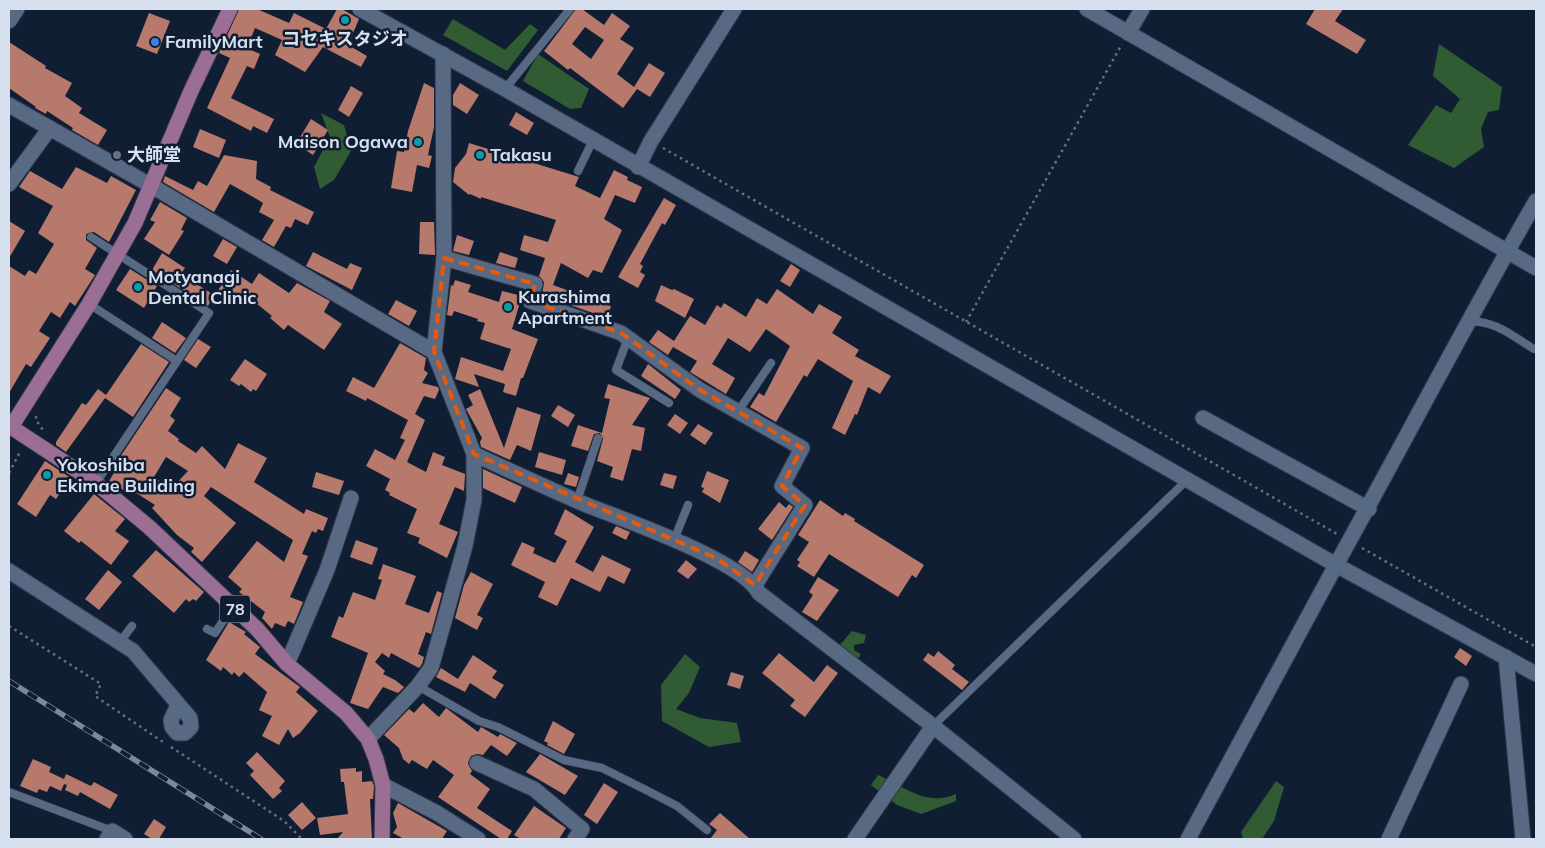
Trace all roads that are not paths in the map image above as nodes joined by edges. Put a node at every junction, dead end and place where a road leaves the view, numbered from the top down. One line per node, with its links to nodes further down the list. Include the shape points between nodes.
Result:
1 (17, 9): 8 (street)
2 (230, 9): 18 (main road, 78)
3 (360, 9): 10 (street)
4 (570, 9): 11 (lane)
5 (734, 9): 15 (street)
6 (1087, 9): 9 (street)
7 (1142, 9): 9 (street)
8 (9, 21)
9 (1128, 32): 21 (street)
10 (443, 54): 11 (street); 23 (street)
11 (505, 89): 14 (street)
12 (9, 105): 13 (street)
13 (50, 128): 17 (street); 18 (street)
14 (592, 140): 15 (street); 16 (lane)
15 (638, 167): 38 (street)
16 (578, 171)
17 (9, 184)
18 (150, 185): 22 (main road, 78); 29 (street)
19 (1536, 201): 21 (street)
20 (91, 237): 22 (lane)
21 (1507, 252): 24 (street); 26 (street)
22 (118, 253): 25 (main road, 78); 30 (lane, via 209,313)
23 (444, 258): 27 (street, via 535,284 530,301); 29 (street)
24 (1536, 268)
25 (89, 304): 30 (lane); 35 (main road, 78)
26 (1468, 322): 28 (lane, via 1491,324); 43 (street)
27 (628, 338): 32 (lane, via 616,370); 33 (street, via 700,390)
28 (1534, 349)
29 (434, 352): 37 (street)
30 (177, 361): 39 (lane)
31 (771, 363): 33 (lane)
32 (669, 404)
33 (739, 410): 47 (street, via 802,448 782,486 805,505)
34 (1203, 418): 43 (street)
35 (9, 428): 39 (main road, 78)
36 (598, 438): 41 (lane)
37 (474, 454): 41 (street); 56 (street, via 474,500 465,546 431,668)
38 (1188, 479): 45 (street); 58 (lane)
39 (96, 483): 48 (main road, 78, via 150,527)
40 (351, 498): 53 (street, via 327,570)
41 (577, 501): 44 (street)
42 (688, 505): 44 (lane)
43 (1369, 509): 45 (street)
44 (674, 541): 47 (street, via 716,558)
45 (1336, 565): 52 (street); 71 (street)
46 (9, 571): 51 (street)
47 (755, 585): 58 (street, via 759,592)
48 (233, 606): 50 (lane, via 215,633); 53 (main road, 78)
49 (132, 626): 51 (lane)
50 (207, 629)
51 (119, 643): 57 (street, via 133,651)
52 (1506, 656): 54 (street); 73 (street)
53 (286, 664): 59 (main road, 78, via 346,713)
54 (1536, 674)
55 (1460, 684): 72 (street)
56 (418, 686): 59 (street); 63 (lane, via 479,721 564,760 602,768 677,806)
57 (178, 705)
58 (933, 726): 69 (street); 70 (street)
59 (368, 739): 61 (main road, 78)
60 (476, 763): 68 (street, via 534,789 582,829)
61 (383, 785): 66 (main road, 78); 67 (street)
62 (9, 792): 64 (lane)
63 (707, 830)
64 (109, 835): 65 (street)
65 (125, 839)
66 (382, 839)
67 (478, 839)
68 (575, 839)
69 (855, 839)
70 (1074, 839)
71 (1188, 839)
72 (1388, 839)
73 (1523, 839)

